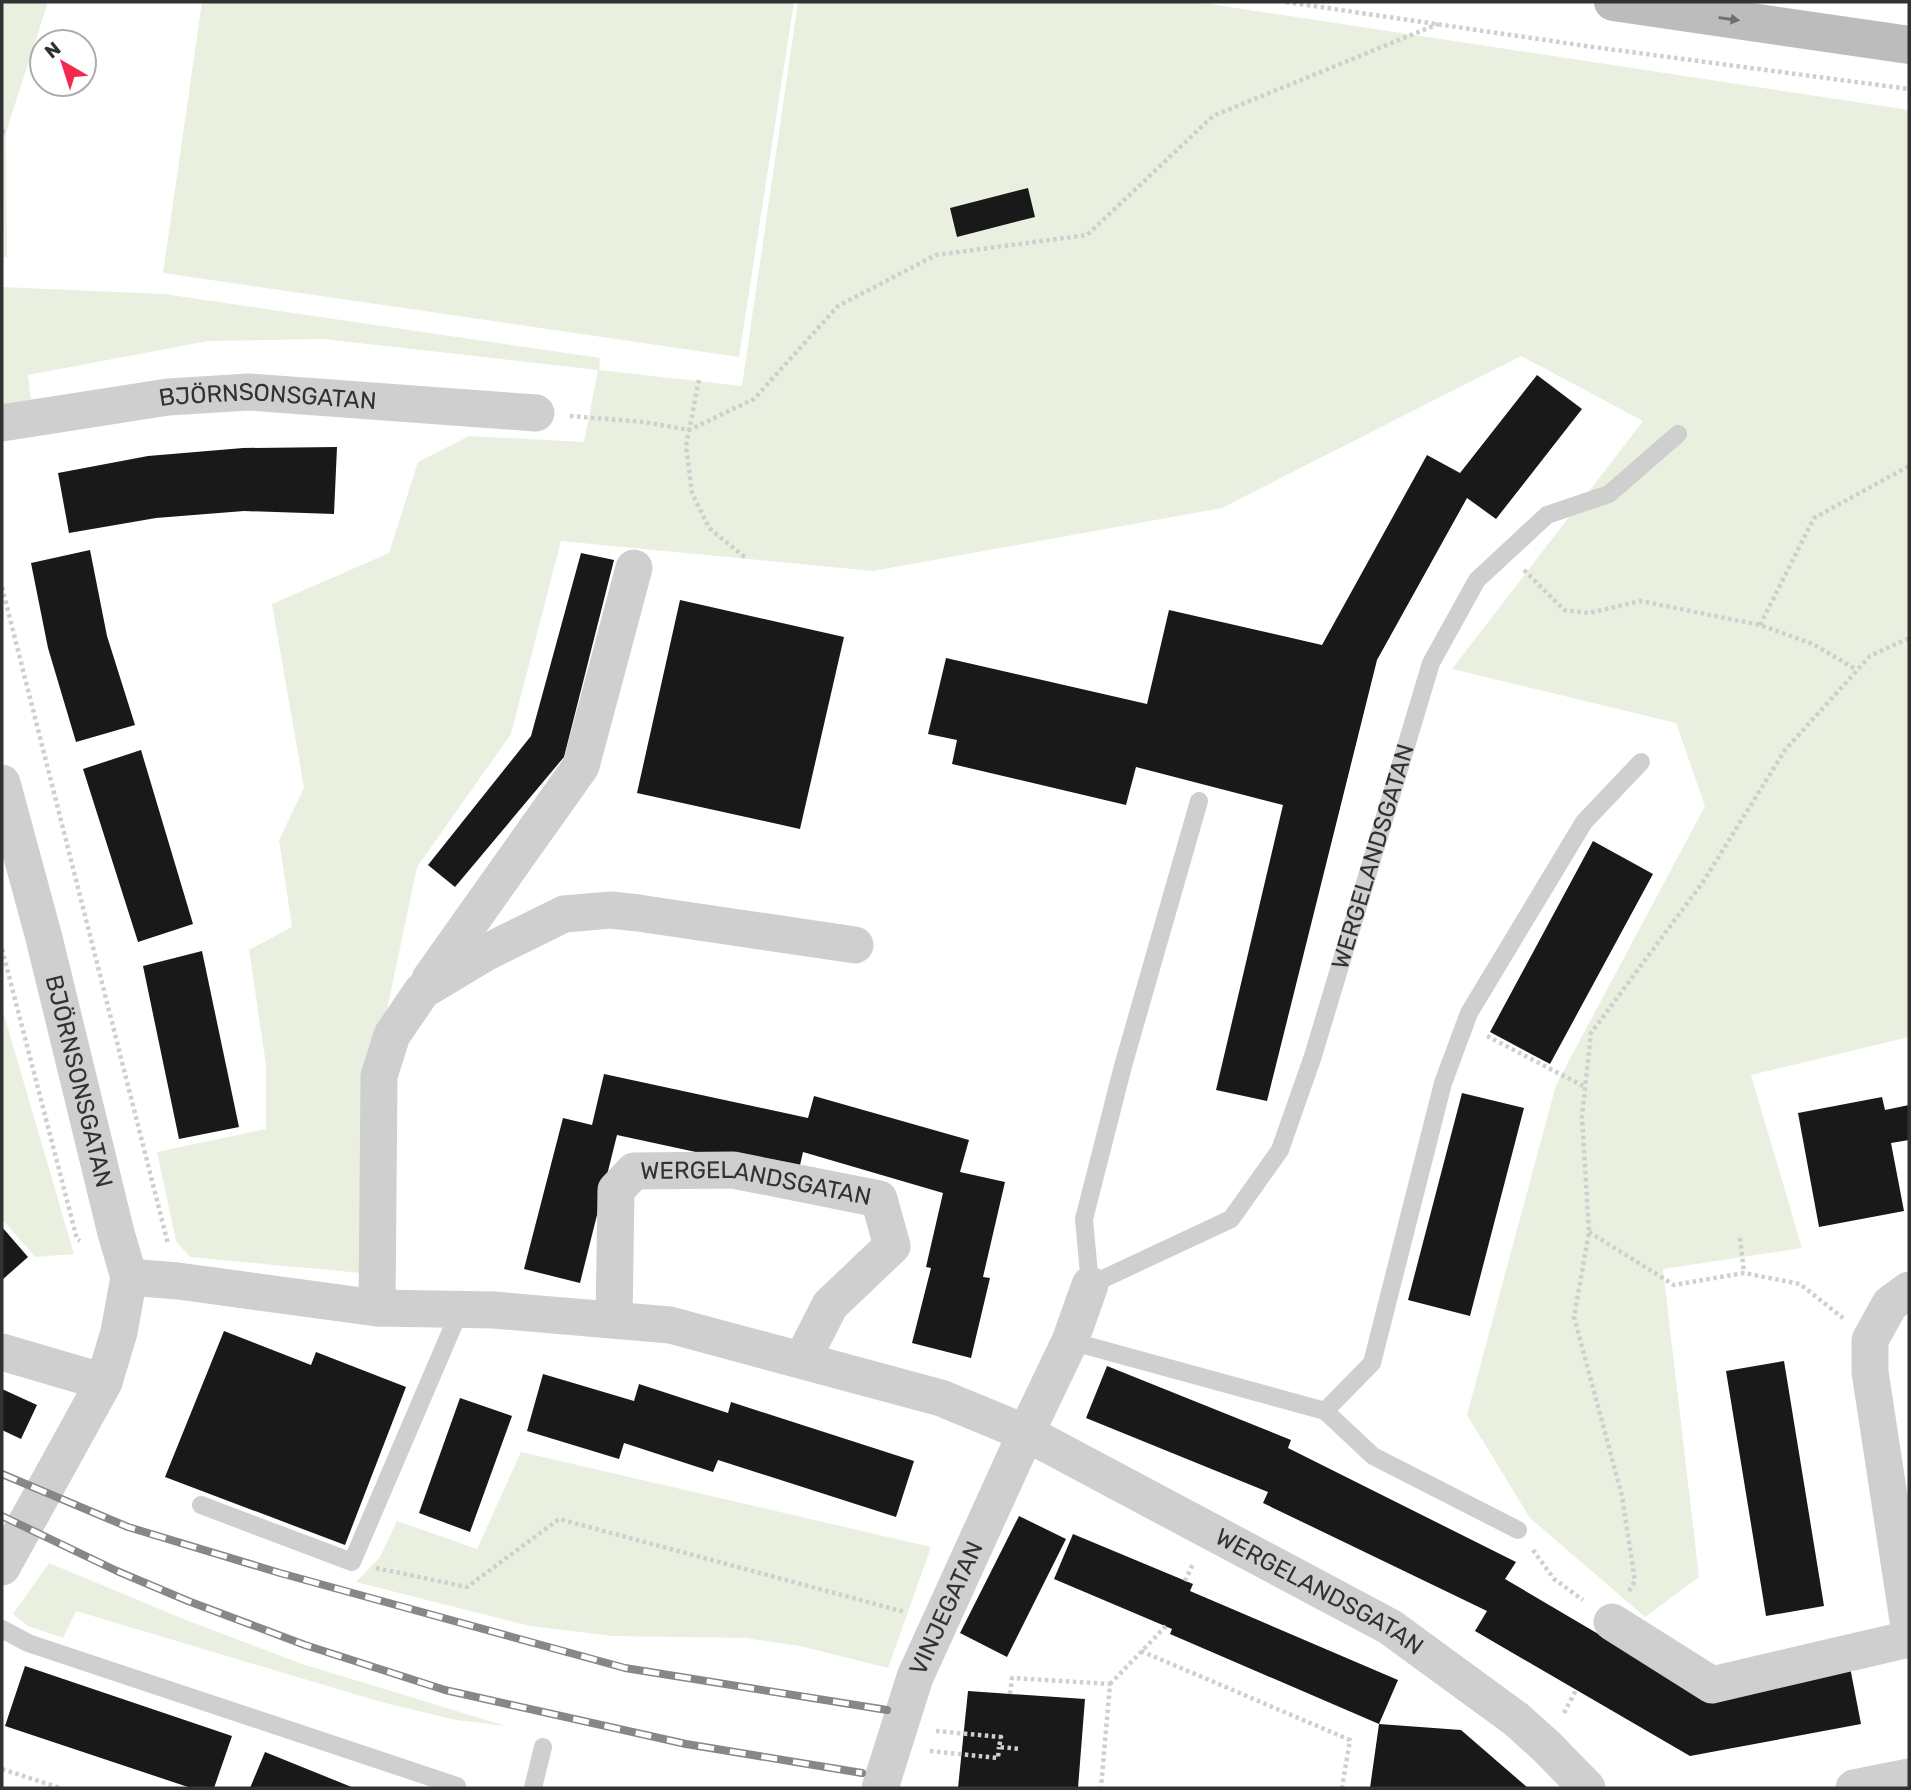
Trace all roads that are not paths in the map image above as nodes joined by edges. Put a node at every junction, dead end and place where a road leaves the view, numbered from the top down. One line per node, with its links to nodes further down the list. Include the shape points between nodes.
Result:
1 (1613, 2): 2 (main road, one-way to 2)
2 (1909, 45)
3 (536, 413): 4 (street, BJÖRNSONSGATAN, via 249,393 168,397)
4 (2, 423)
5 (1678, 434): 13 (lane, WERGELANDSGATAN, via 1609,494 1547,515 1477,580 1432,663 1280,1150 1231,1219)
6 (634, 568): 11 (street, via 580,765)
7 (1641, 762): 22 (lane, via 1584,822 1465,1025 1443,1083 1372,1363)
8 (2, 783): 12 (street, BJÖRNSONSGATAN)
9 (1199, 801): 13 (lane, via 1084,1219)
10 (855, 945): 11 (street, via 611,910 564,914 486,952)
11 (422, 992): 15 (street, via 392,1035 379,1076)
12 (129, 1277): 15 (street, WERGELANDSGATAN); 21 (street, BJÖRNSONSGATAN)
13 (1090, 1285): 18 (street)
14 (1909, 1290): 28 (street, via 1890,1304 1870,1340 1870,1372)
15 (377, 1308): 16 (street, WERGELANDSGATAN)
16 (460, 1310): 17 (street, WERGELANDSGATAN); 24 (lane, via 352,1562)
17 (614, 1319): 20 (street, WERGELANDSGATAN, via 670,1325); 20 (street, WERGELANDSGATAN, via 615,1190 634,1171 733,1170 879,1199 892,1246 830,1305)
18 (1070, 1341): 22 (lane); 23 (street)
19 (2, 1352): 21 (street)
20 (802, 1360): 23 (street, WERGELANDSGATAN, via 941,1398)
21 (104, 1382): 26 (street, BJÖRNSONSGATAN)
22 (1325, 1411): 25 (lane, via 1373,1456)
23 (1026, 1433): 35 (street, VINJEGATAN, via 915,1677); 36 (street, WERGELANDSGATAN, via 1390,1628 1516,1719)
24 (201, 1505)
25 (1518, 1530)
26 (2, 1567)
27 (1612, 1622): 30 (street, via 1712,1685)
28 (1909, 1628)
29 (2, 1629): 33 (lane, via 27,1643)
30 (1909, 1639)
31 (543, 1747): 34 (lane)
32 (1909, 1777): 37 (street)
33 (457, 1786)
34 (533, 1788)
35 (880, 1788)
36 (1587, 1788)
37 (1854, 1788)

